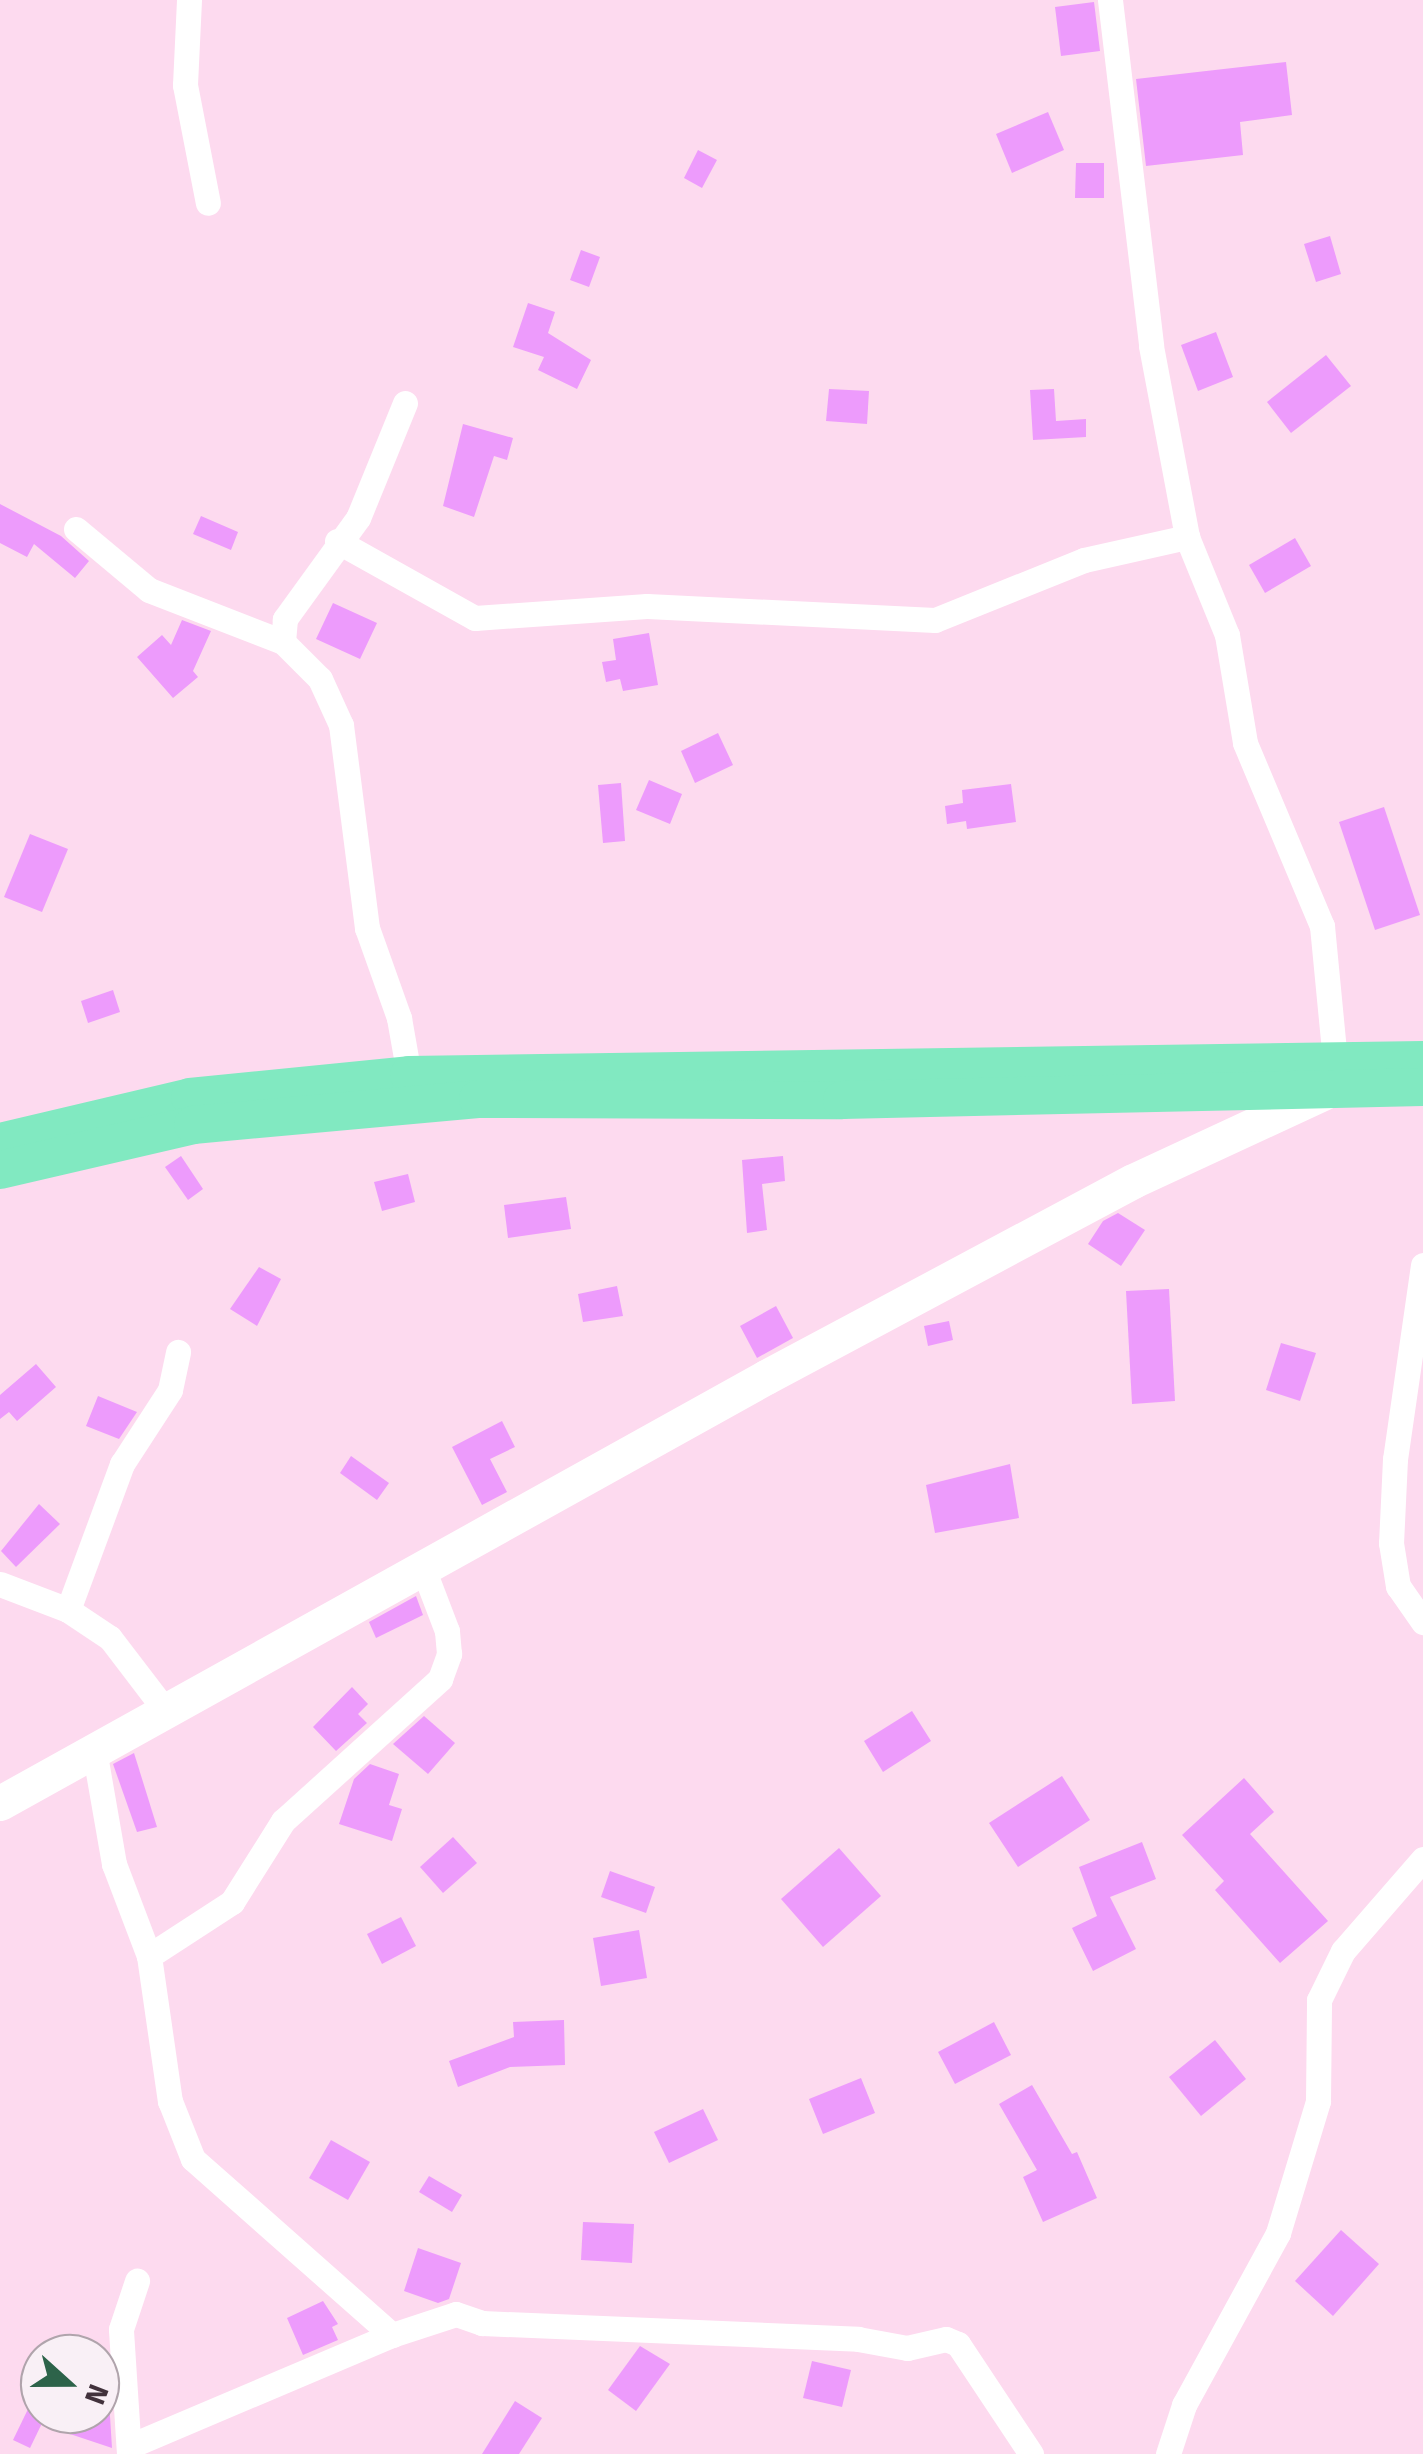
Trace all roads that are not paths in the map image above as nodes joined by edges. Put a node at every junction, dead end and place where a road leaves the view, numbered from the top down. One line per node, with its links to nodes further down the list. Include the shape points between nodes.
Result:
1 (190, 0): 3 (street, via 185,85)
2 (1110, 0): 6 (street, via 1151,346)
3 (208, 203)
4 (405, 403): 7 (street, via 358,518)
5 (76, 528): 8 (street, via 148,590)
6 (1187, 538): 7 (street, via 1084,560 934,620 647,606 475,618); 10 (street, via 1227,635 1245,743 1322,926)
7 (337, 541): 8 (street, via 285,620)
8 (283, 642): 11 (street, via 320,679 341,725 368,928 399,1018)
9 (1423, 1060): 10 (main road)
10 (1334, 1075): 12 (main road); 13 (main road); 18 (main road)
11 (408, 1076): 12 (main road); 14 (main road, via 190,1097)
12 (1050, 1078): 15 (main road, via 408,1104 193,1125)
13 (1423, 1087)
14 (0, 1142)
15 (0, 1170)
16 (1423, 1265): 21 (street, via 1395,1459 1391,1543 1398,1586)
17 (178, 1352): 20 (street, via 170,1390 122,1464)
18 (423, 1568): 22 (main road); 26 (street, via 448,1631 450,1654 440,1679 283,1821 232,1902)
19 (0, 1584): 20 (street)
20 (68, 1610): 22 (street, via 110,1638)
21 (1423, 1622)
22 (165, 1710): 23 (main road)
23 (95, 1755): 24 (main road); 26 (street, via 114,1864)
24 (0, 1802)
25 (1423, 1859): 31 (street, via 1343,1951 1319,2000 1318,2101 1284,2214 1184,2406)
26 (148, 1956): 28 (street, via 170,2102 194,2159)
27 (137, 2281): 29 (street, via 121,2329)
28 (392, 2335): 29 (street); 30 (street, via 456,2314 482,2324 858,2339 907,2348 946,2339 958,2344)
29 (129, 2450)
30 (1031, 2454)
31 (1168, 2454)

